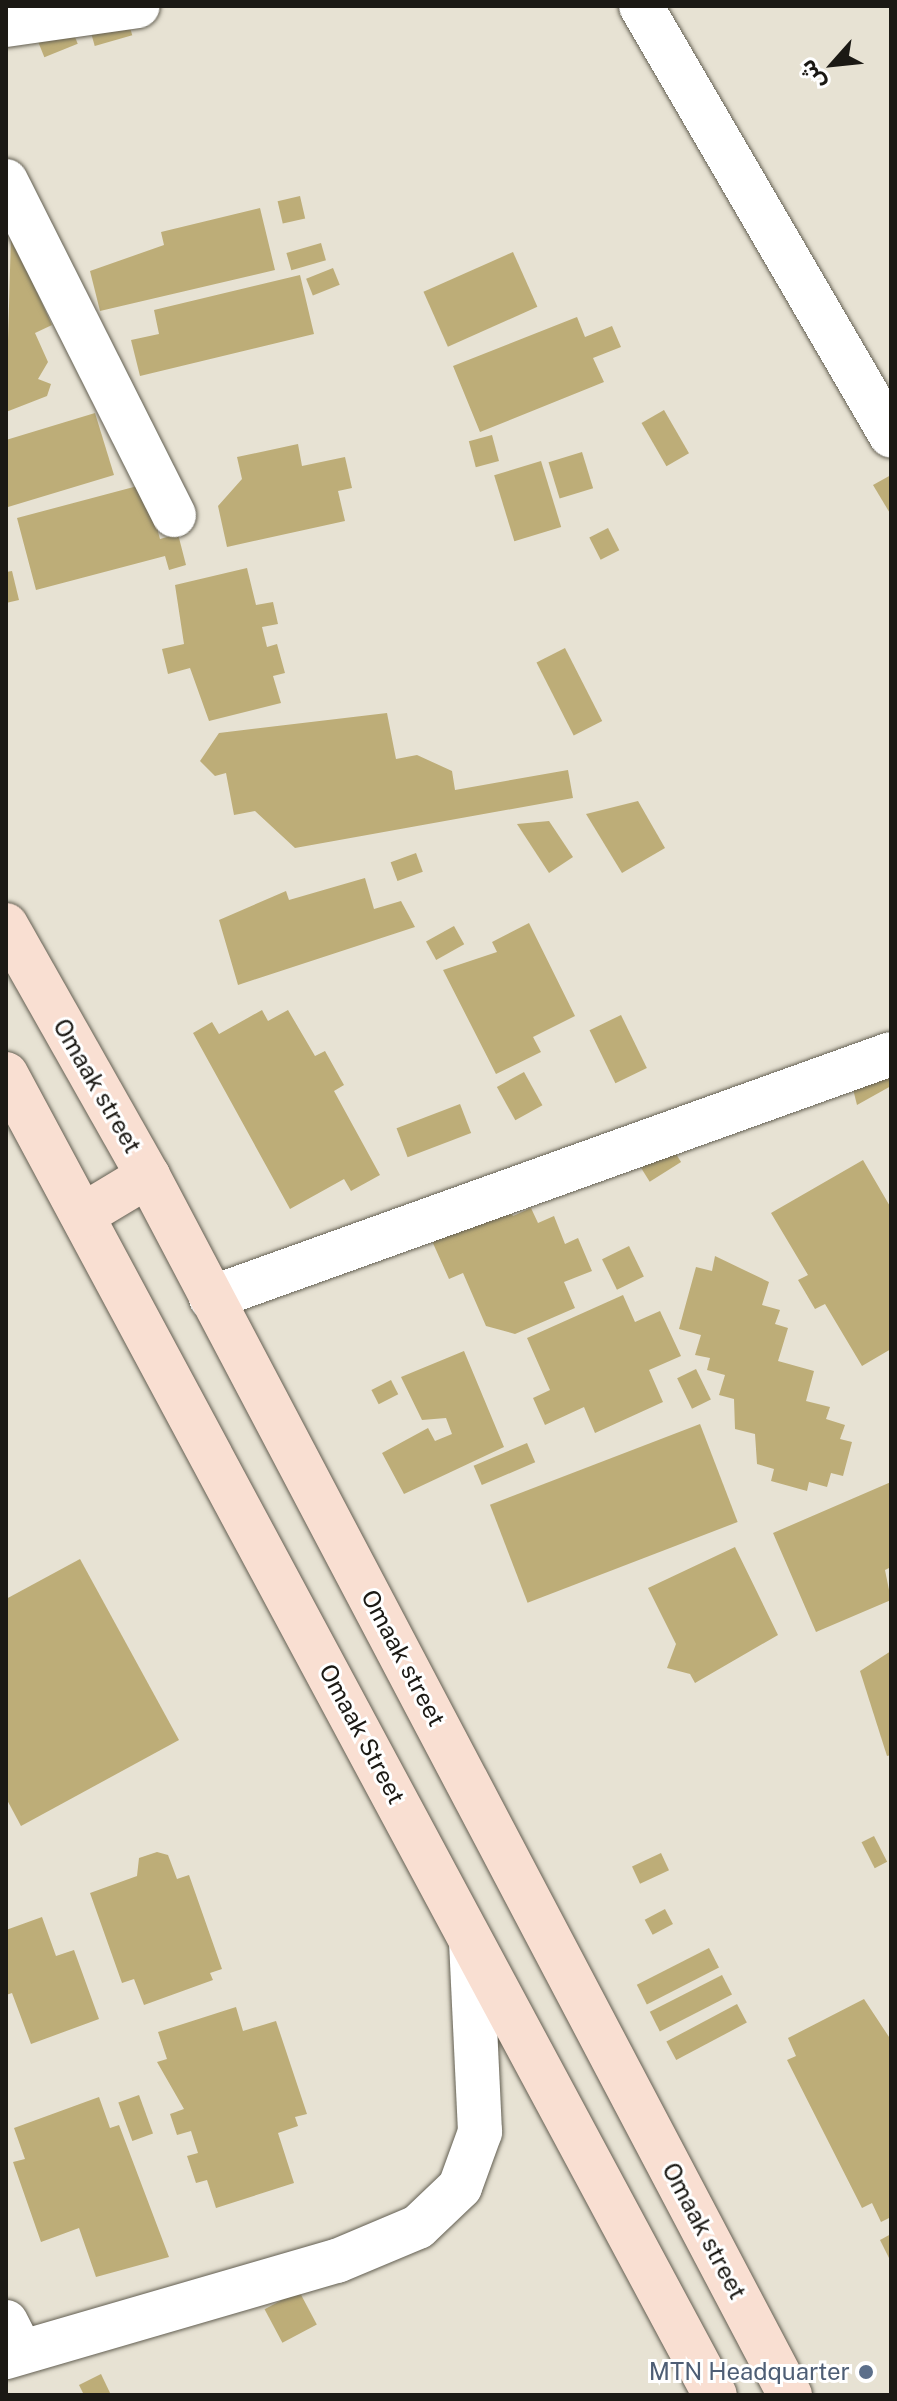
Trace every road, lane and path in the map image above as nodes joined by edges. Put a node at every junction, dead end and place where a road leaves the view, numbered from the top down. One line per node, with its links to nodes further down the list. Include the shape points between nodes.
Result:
1 (138, 6): 3 (street)
2 (641, 6): 5 (street)
3 (6, 25)
4 (6, 181): 8 (street)
5 (823, 311): 6 (street); 7 (street)
6 (891, 365)
7 (891, 435)
8 (174, 515)
9 (6, 925): 12 (main road, Omaak street)
10 (891, 1054): 14 (street)
11 (6, 1074): 13 (main road, Omaak Street)
12 (148, 1176): 13 (main road); 14 (main road, Omaak street)
13 (83, 1215): 15 (main road, Omaak Street)
14 (211, 1298): 18 (main road, Omaak street)
15 (471, 1943): 16 (street, via 480,2132 460,2187 418,2227 337,2261); 17 (main road, Omaak Street)
16 (11, 2343)
17 (715, 2395)
18 (790, 2395)

